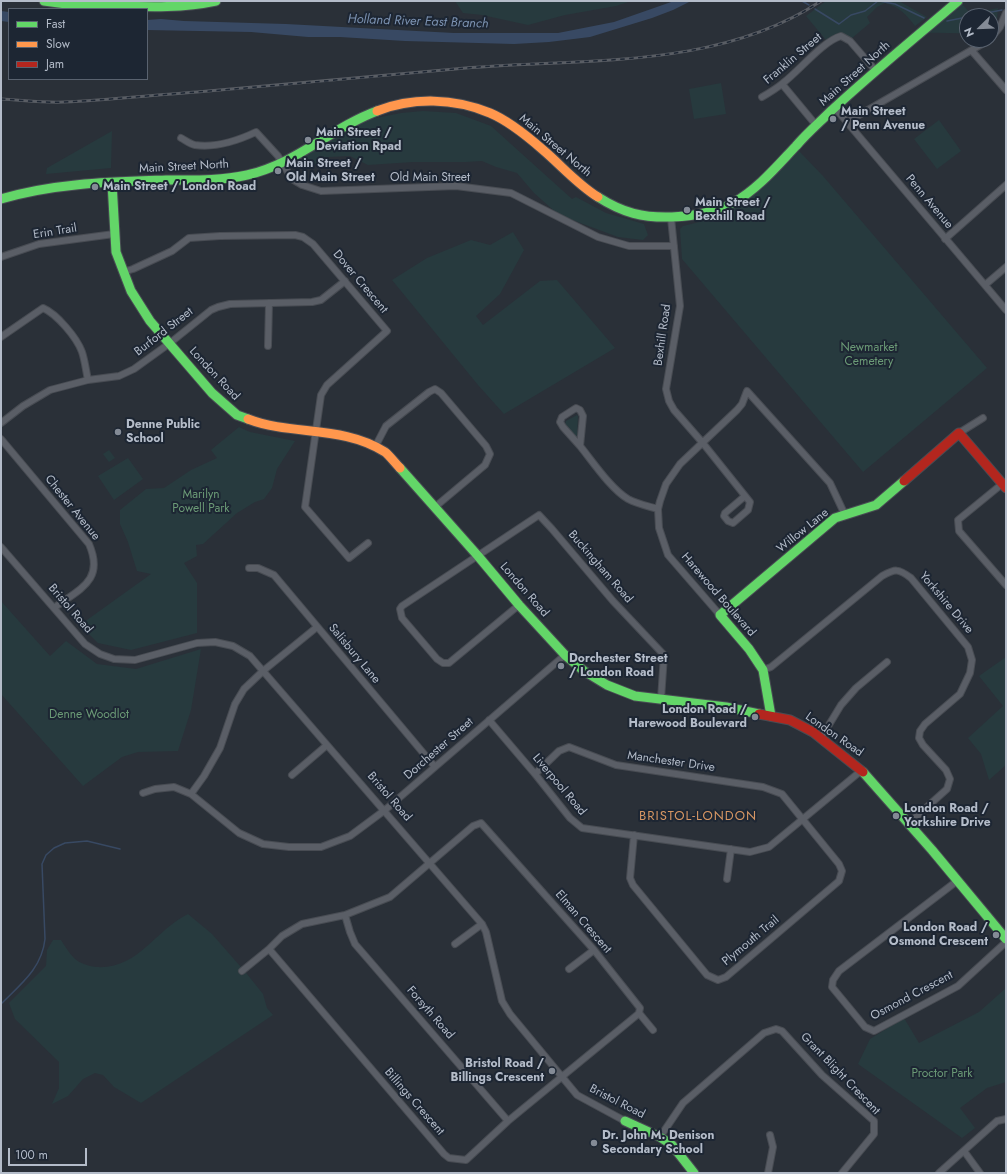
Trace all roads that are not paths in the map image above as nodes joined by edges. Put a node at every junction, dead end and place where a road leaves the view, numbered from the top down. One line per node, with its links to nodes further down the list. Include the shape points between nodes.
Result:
1 (44, 1): 2 (street, via 135,7 192,6)
2 (216, 1)
3 (958, 1): 8 (street, Main Street North)
4 (1006, 13): 5 (street)
5 (999, 28)
6 (977, 48): 7 (street)
7 (972, 51): 10 (street); 13 (street)
8 (876, 71): 9 (street, Franklin Street, via 850,41 842,36 818,52); 12 (street, Main Street North)
9 (782, 84): 11 (street, Franklin Street); 14 (street)
10 (1006, 90)
11 (762, 97)
12 (835, 108): 13 (street, Penn Avenue); 14 (street, Main Street North)
13 (848, 122): 22 (street, Penn Avenue)
14 (816, 125): 20 (street, Main Street North, via 763,180 742,197 720,208)
15 (181, 138): 16 (street, Old Main Street, via 194,145 220,144 256,132)
16 (282, 162): 17 (street, Main Street North, via 267,169 225,179); 20 (street, Main Street North, via 304,152 357,119 384,107 421,101 461,104 479,109 517,127 593,194 630,214); 23 (street, Old Main Street, via 292,178 315,190 456,186 511,193 598,237 629,246)
17 (112, 183): 19 (street, Main Street North, via 20,192); 21 (street, London Road)
18 (1006, 185): 22 (street)
19 (1, 199)
20 (671, 218): 23 (street, Bexhill Road)
21 (114, 234): 24 (street, Erin Trail, via 39,244); 26 (street, London Road, via 116,252)
22 (945, 238): 28 (street, Penn Avenue)
23 (674, 246): 40 (street, Bexhill Road, via 680,306 667,396 674,410)
24 (1, 257)
25 (1006, 267): 28 (street)
26 (123, 272): 27 (street, Dover Crescent, via 172,250 188,236 295,235 313,244); 32 (street, London Road, via 131,291 150,321)
27 (345, 281): 29 (street, Burford Street, via 321,300 304,303); 37 (street, Dover Crescent, via 387,332 324,390 319,401)
28 (985, 285): 30 (street, Penn Avenue)
29 (269, 303): 32 (street, Burford Street, via 230,304 211,310); 33 (street)
30 (1006, 310)
31 (1, 337): 34 (street, via 44,308 51,311 74,336 82,352)
32 (170, 343): 34 (street, Burford Street, via 134,369 119,376); 37 (street, London Road, via 212,393 237,415 258,423)
33 (268, 346)
34 (88, 380): 36 (street, Burford Street, via 50,390)
35 (983, 418): 38 (street, Willow Lane)
36 (1, 423)
37 (315, 432): 42 (street, London Road, via 334,433); 48 (street, via 305,507 349,558)
38 (959, 433): 43 (street); 47 (street, Willow Lane, via 876,505)
39 (1, 439): 54 (street, Chester Avenue, via 89,544 92,551 95,563 90,580)
40 (702, 442): 44 (street, Bexhill Road); 46 (street, Harewood Boulevard, via 672,473); 47 (street, Harewood Boulevard, via 737,410 747,391 830,483)
41 (580, 446): 41 (street, via 583,416 582,411 576,408 562,417 560,422); 46 (street, via 622,495)
42 (375, 447): 45 (street, London Road, via 386,453); 45 (street, via 386,426 429,392 435,389 441,393 490,454 485,465)
43 (1004, 486): 52 (street, via 958,520 959,531)
44 (745, 496): 44 (street, via 750,502 748,510 733,523 728,521 725,513)
45 (435, 507): 50 (street, London Road)
46 (658, 509): 55 (street, Harewood Boulevard, via 659,528 668,555)
47 (845, 515): 55 (street, Willow Lane, via 835,518)
48 (368, 543)
49 (2, 550): 54 (street, Bristol Road)
50 (478, 556): 53 (street, London Road); 53 (street, via 400,609 402,618 436,659 449,663); 61 (street, Buckingham Road, via 539,515 613,601 664,655)
51 (249, 568): 56 (street, Salisbury Lane, via 258,568 274,575)
52 (1006, 586)
53 (519, 605): 57 (street, London Road)
54 (54, 608): 59 (street, Bristol Road, via 85,644 114,659 135,660 197,643 215,642 233,646 250,656)
55 (720, 615): 60 (street, Harewood Boulevard)
56 (317, 626): 59 (street); 66 (street, Salisbury Lane)
57 (565, 655): 61 (street, London Road, via 606,685 635,696); 63 (street, Dorchester Street)
58 (887, 662): 64 (street, via 856,688)
59 (263, 670): 65 (street, Bristol Road); 71 (street, via 244,689 235,704 220,748)
60 (763, 670): 62 (street, Harewood Boulevard); 74 (street, Yorkshire Drive, via 771,667 882,576 894,570 902,571 911,578 968,647 972,660 970,673 960,694 920,731 919,738 923,745 946,770 950,779 947,789)
61 (661, 699): 62 (street, London Road, via 726,707)
62 (771, 716): 64 (street, London Road, via 790,720)
63 (489, 720): 66 (street, Dorchester Street); 68 (street, Liverpool Road)
64 (821, 738): 67 (street, London Road)
65 (327, 745): 69 (street); 72 (street, Bristol Road)
66 (435, 766): 72 (street, Dorchester Street)
67 (862, 770): 73 (street, Liverpool Road); 74 (street, London Road)
68 (535, 774): 73 (street, Manchester Drive, via 559,751 570,747 616,765 763,787 782,794); 75 (street, Liverpool Road, via 570,818 582,828)
69 (292, 775)
70 (143, 793): 71 (street, Dorchester Street, via 174,787)
71 (191, 794): 72 (street, Dorchester Street, via 239,833 262,844 288,847 321,847 350,836)
72 (385, 810): 77 (street, Bristol Road)
73 (802, 820): 75 (street, Plymouth Trail, via 839,864 842,870 839,881 726,977 718,980 707,975 633,885 630,878); 76 (street, Liverpool Road, via 769,847 750,852)
74 (908, 824): 79 (street, London Road)
75 (634, 835): 76 (street, Liverpool Road)
76 (731, 849): 78 (street)
77 (430, 863): 80 (street, via 390,897); 81 (street, Bristol Road); 86 (street, Elman Crescent, via 473,826 481,823)
78 (727, 879)
79 (957, 881): 82 (street, London Road); 83 (street, Osmond Crescent, via 840,971 833,980 832,987 865,1027 874,1031 958,986)
80 (345, 915): 85 (street, via 302,924 282,936); 93 (street, Forsyth Road, via 355,944)
81 (482, 924): 84 (street); 91 (street, Bristol Road, via 502,1001)
82 (1006, 939)
83 (1006, 942)
84 (455, 944)
85 (269, 949): 88 (street); 93 (street, Billings Crescent, via 449,1158 466,1160)
86 (594, 950): 87 (street); 89 (street, Elman Crescent, via 640,1008)
87 (569, 969)
88 (242, 971)
89 (639, 1013): 90 (street, Elman Crescent); 91 (street)
90 (653, 1030)
91 (562, 1076): 93 (street, Billings Crescent); 94 (street, Bristol Road, via 577,1095)
92 (1006, 1119): 97 (street, via 997,1121)
93 (508, 1121)
94 (625, 1121): 96 (street, Bristol Road)
95 (770, 1135): 99 (street, via 773,1147)
96 (660, 1137): 98 (street, Bristol Road, via 672,1145); 100 (street, Grant Blight Crescent, via 683,1103 764,1033 782,1030 822,1075 874,1121 874,1134)
97 (964, 1151): 101 (street); 102 (street)
98 (694, 1173)
99 (768, 1173)
100 (842, 1173)
101 (939, 1173)
102 (980, 1173)

